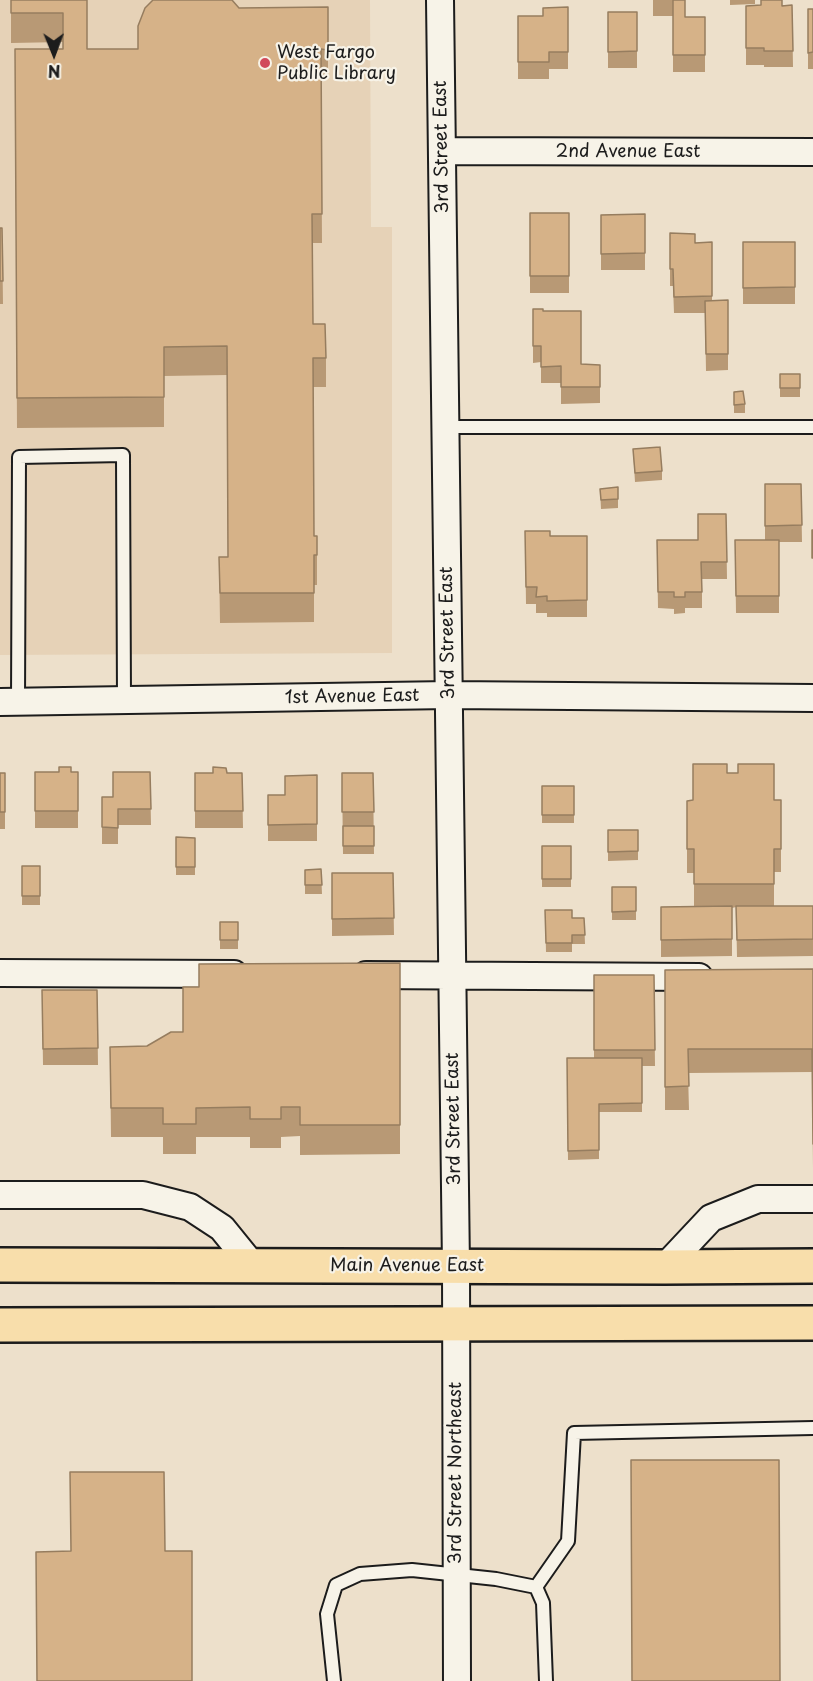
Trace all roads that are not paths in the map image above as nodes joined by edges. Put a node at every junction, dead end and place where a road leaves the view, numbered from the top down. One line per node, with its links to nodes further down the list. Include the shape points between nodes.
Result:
1 (440, 0): 2 (street, 3rd Street East)
2 (442, 151): 3 (street, 2nd Avenue East); 4 (street, 3rd Street East)
3 (813, 152)
4 (446, 427): 5 (lane); 6 (street, 3rd Street East)
5 (813, 427)
6 (449, 695): 7 (street, 1st Avenue East); 8 (street, 1st Avenue East); 13 (street, 3rd Street East)
7 (813, 698)
8 (124, 700): 9 (street, 1st Avenue East); 9 (lane, via 123,455 19,457)
9 (9, 702)
10 (0, 973): 11 (street)
11 (261, 974)
12 (345, 975): 13 (street)
13 (452, 975): 14 (street); 19 (street, 3rd Street East)
14 (720, 977)
15 (0, 1195): 18 (street, via 143,1195 190,1207 222,1228)
16 (813, 1199): 21 (street, via 758,1199 711,1218)
17 (0, 1265): 18 (main road, Main Avenue East)
18 (252, 1265): 19 (main road, Main Avenue East)
19 (456, 1266): 21 (main road, Main Avenue East); 22 (street, 3rd Street Northeast)
20 (813, 1266): 21 (main road, Main Avenue East)
21 (665, 1267)
22 (456, 1323): 23 (main road); 24 (main road); 26 (street, 3rd Street Northeast)
23 (813, 1323)
24 (0, 1325)
25 (813, 1428): 27 (lane, via 574,1433 568,1541)
26 (456, 1575): 27 (lane); 28 (lane, via 412,1570 360,1574 336,1585 327,1614); 29 (street, 3rd Street Northeast)
27 (536, 1587): 30 (lane, via 543,1603)
28 (334, 1681)
29 (457, 1681)
30 (546, 1681)

